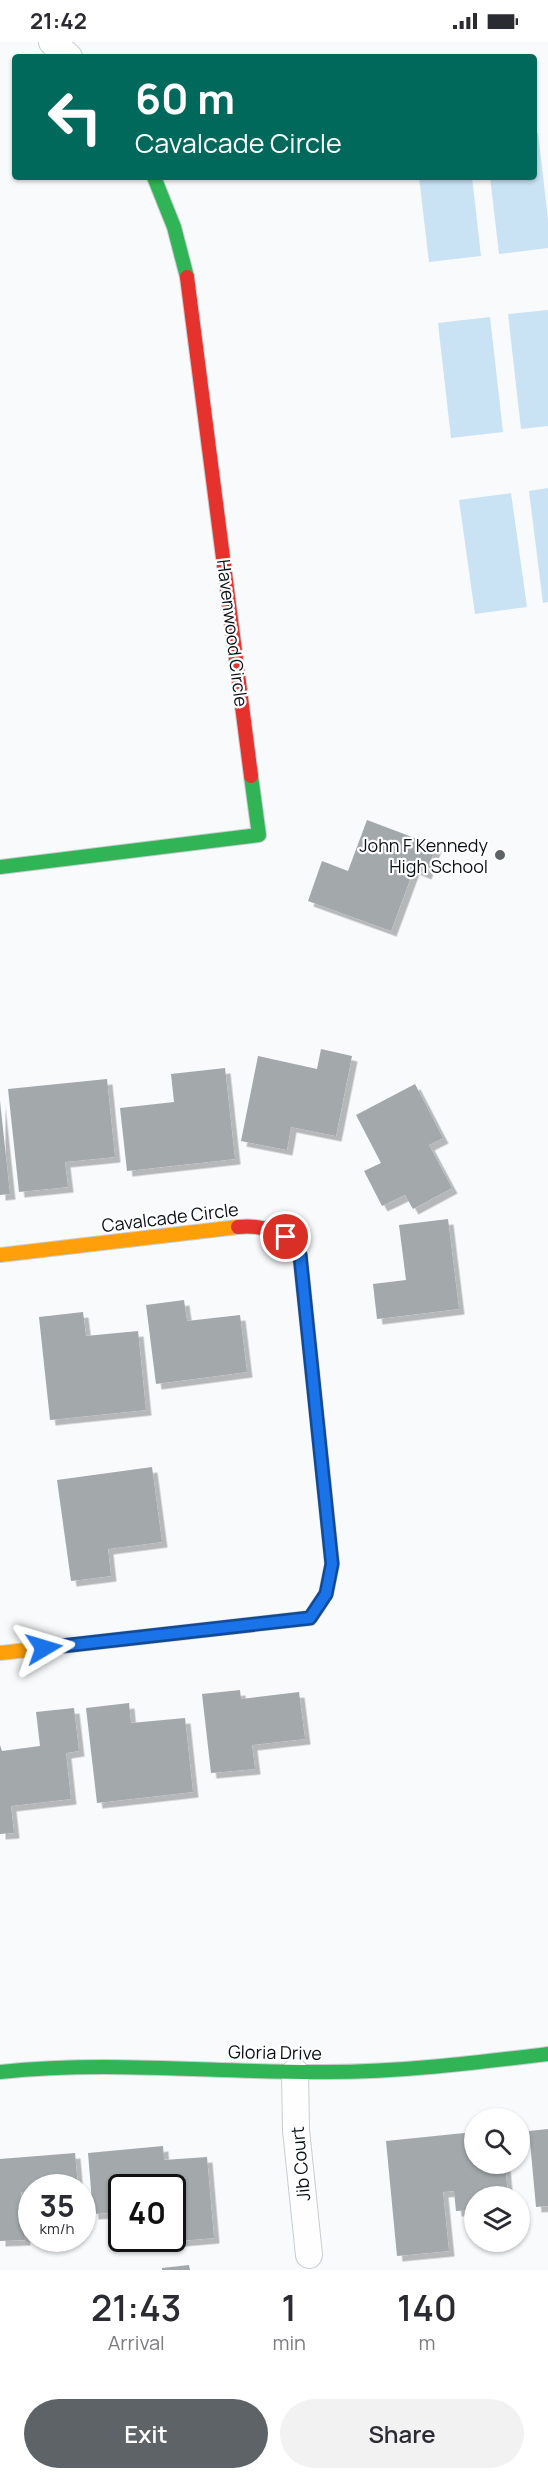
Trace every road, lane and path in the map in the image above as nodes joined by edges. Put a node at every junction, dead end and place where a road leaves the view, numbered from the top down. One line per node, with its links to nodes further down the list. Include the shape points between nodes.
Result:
1 (52, 42): 2 (street)
2 (66, 54)
3 (155, 180): 4 (street, Havenwood Circle, via 174,226 187,277 259,835)
4 (0, 867)
5 (0, 1255): 6 (street, Cavalcade Circle, via 253,1225 286,1237 300,1255 332,1564 326,1594 310,1618)
6 (0, 1653)
7 (548, 2054): 9 (street, Gloria Drive, via 379,2071)
8 (0, 2072): 9 (street, Gloria Drive, via 125,2065)
9 (295, 2072): 10 (street, Jib Court, via 296,2130)
10 (309, 2255)

